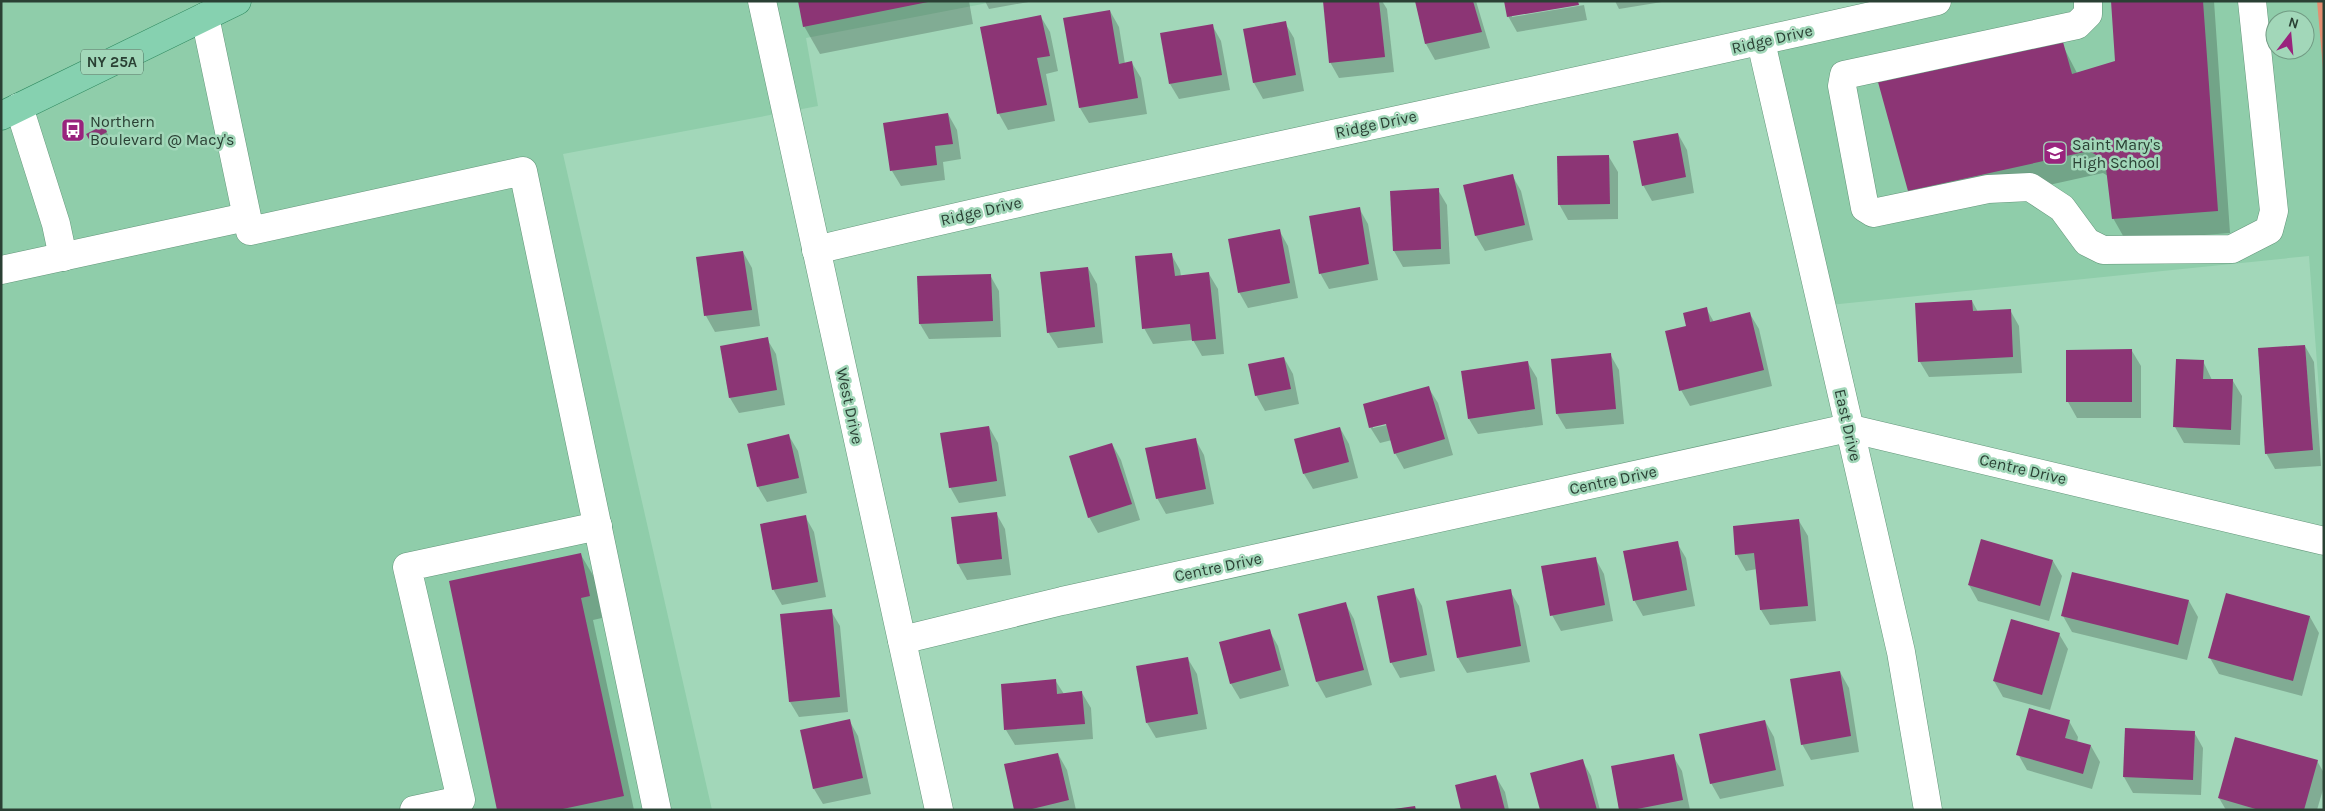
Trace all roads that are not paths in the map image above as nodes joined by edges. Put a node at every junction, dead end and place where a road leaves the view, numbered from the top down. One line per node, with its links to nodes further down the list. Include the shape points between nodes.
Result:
1 (237, 1): 6 (main road, NY 25A)
2 (762, 1): 10 (street, West Drive)
3 (1938, 1): 7 (street, Ridge Drive)
4 (2088, 1): 5 (street, via 2088,14 2077,25 1844,75 1842,86 1865,208 1873,213 1988,189 2030,186 2062,208 2087,242 2103,250 2232,249 2269,230 2274,211)
5 (2252, 1)
6 (205, 17): 8 (main road, NY 25A); 9 (street)
7 (1761, 42): 10 (street, Ridge Drive, via 1054,194); 13 (street, East Drive)
8 (10, 112): 11 (street, via 56,224)
9 (246, 217): 11 (street); 14 (street, via 250,231 523,171)
10 (816, 250): 16 (street, West Drive)
11 (63, 257): 12 (street)
12 (1, 270)
13 (1848, 428): 15 (street, Centre Drive); 16 (street, Centre Drive, via 1081,597); 20 (street, East Drive, via 1901,652)
14 (598, 526): 17 (street, via 407,567 461,800); 18 (street)
15 (2324, 541)
16 (902, 640): 19 (street, West Drive)
17 (414, 810)
18 (657, 810)
19 (939, 810)
20 (1928, 810)

